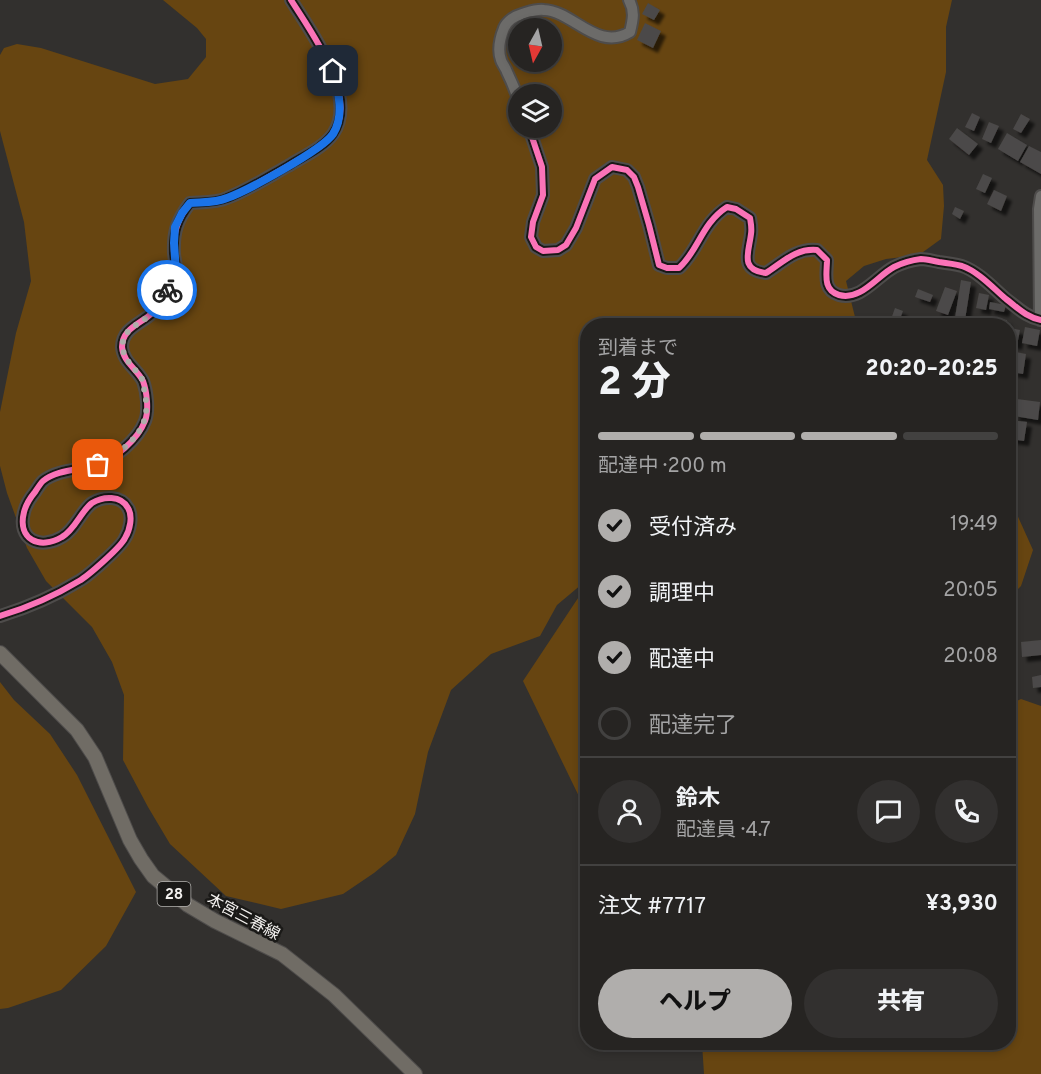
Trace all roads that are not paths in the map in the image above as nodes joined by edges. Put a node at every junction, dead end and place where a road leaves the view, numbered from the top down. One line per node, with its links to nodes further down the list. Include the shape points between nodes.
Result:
1 (291, 0): 7 (street, via 333,71 340,99 333,134 272,175 225,199 190,203 182,213 175,227 176,272 153,313 128,331 122,348 142,381 148,406 145,421 130,444 116,455 98,465 43,481 30,498 23,519 25,534 44,543 64,536 92,504 118,499 130,510 131,522 125,539 80,581)
2 (629, 0): 3 (street, via 634,12 630,32 613,37 588,31 546,9 517,16 506,24 500,40 500,59)
3 (512, 84)
4 (532, 138): 6 (street, via 542,167 543,195 531,237 543,251 566,245 595,179 612,167 627,170 634,177 659,265 667,268 679,268 688,260 706,226 727,207 750,218 747,261 761,272 766,273 799,251 817,250 828,260 827,285 831,292 852,296 893,267 922,259 970,270 1021,312)
5 (1041, 196): 6 (street)
6 (1041, 320)
7 (0, 616)
8 (0, 653): 9 (main road, 本宮三春線 / 28, via 76,730 95,757 130,840 153,876 214,921 282,954 334,995)
9 (415, 1074)

